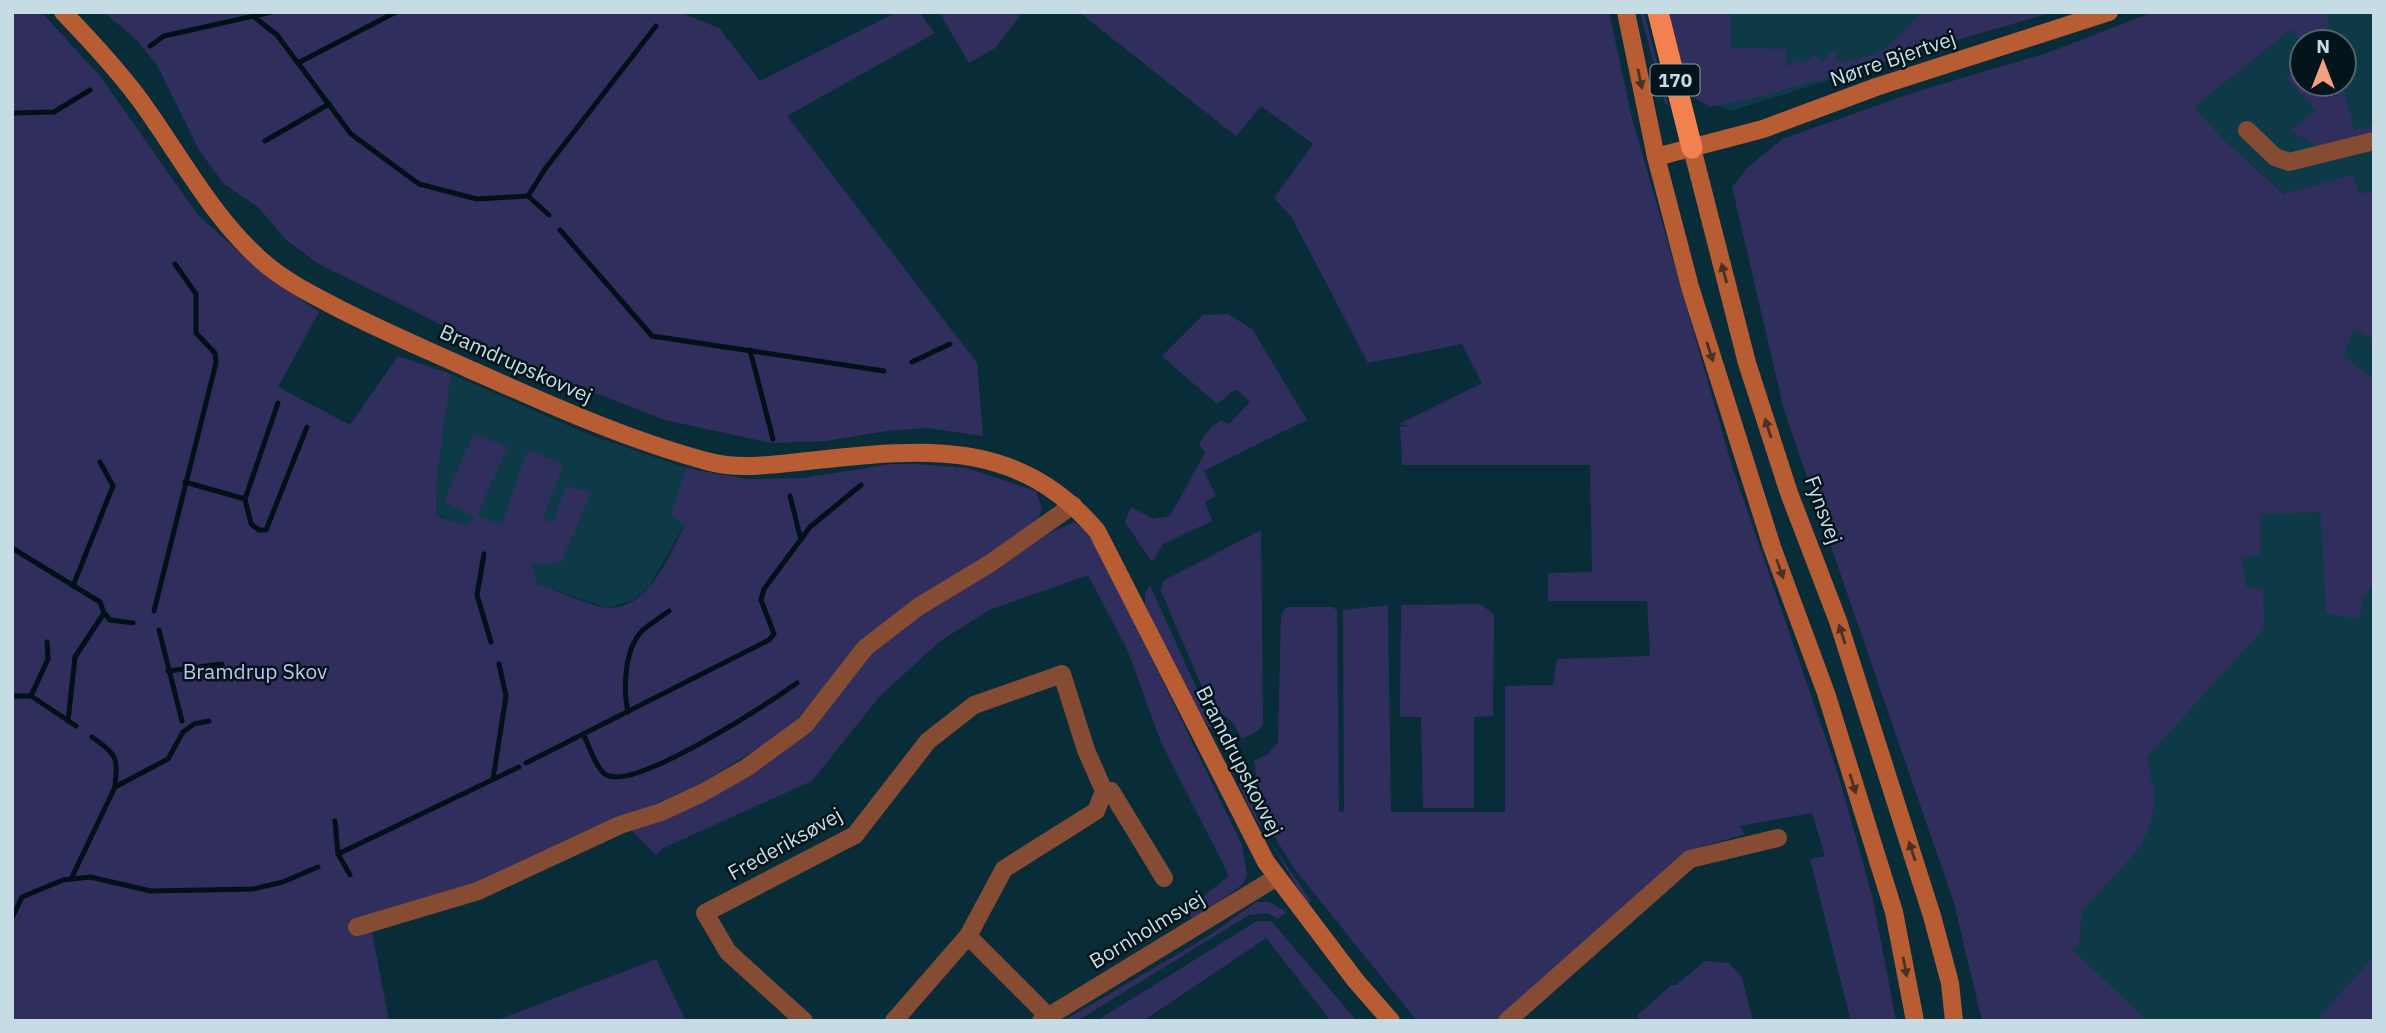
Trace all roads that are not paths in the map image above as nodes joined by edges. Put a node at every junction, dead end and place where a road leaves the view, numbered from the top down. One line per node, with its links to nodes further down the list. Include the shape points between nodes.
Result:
1 (63, 12): 9 (main road, Bramdrupskovvej, via 140,101 215,210 247,246 264,263 331,304 562,410 714,463 789,463 934,451 1006,465 1032,476)
2 (1626, 12): 8 (main road, 170, one-way to 8)
3 (1658, 12): 7 (highway, Fynsvej / 170)
4 (2109, 12): 7 (main road, Nørre Bjertvej, via 1876,87 1763,129)
5 (2247, 130): 6 (street, via 2275,157 2289,162)
6 (2374, 141)
7 (1692, 148): 8 (main road, Nørre Bjertvej); 22 (main road, Fynsvej / 170, one-way to 7, via 1950,983 1932,916 1838,621 1789,493 1747,363)
8 (1656, 157): 21 (main road, 170, one-way to 21, via 1690,287 1772,547 1826,694 1895,912)
9 (1073, 505): 12 (main road, Bramdrupskovvej, via 1097,531 1217,771); 14 (street, via 918,607 864,649 805,725 746,768 661,812 608,830 478,891)
10 (1104, 791): 13 (street, Frederiksøvej, via 1111,791); 15 (street, via 1096,811 1004,869); 17 (street, Frederiksøvej, via 1062,674 964,712 928,741 855,835 705,914 728,952)
11 (1778, 838): 20 (street, via 1690,859)
12 (1277, 877): 16 (street, Bornholmsvej); 19 (main road, Bramdrupskovvej)
13 (1164, 878)
14 (357, 927)
15 (968, 936): 16 (street); 18 (street)
16 (1044, 1018)
17 (804, 1021)
18 (894, 1021)
19 (1391, 1021)
20 (1507, 1021)
21 (1915, 1021)
22 (1954, 1021)

